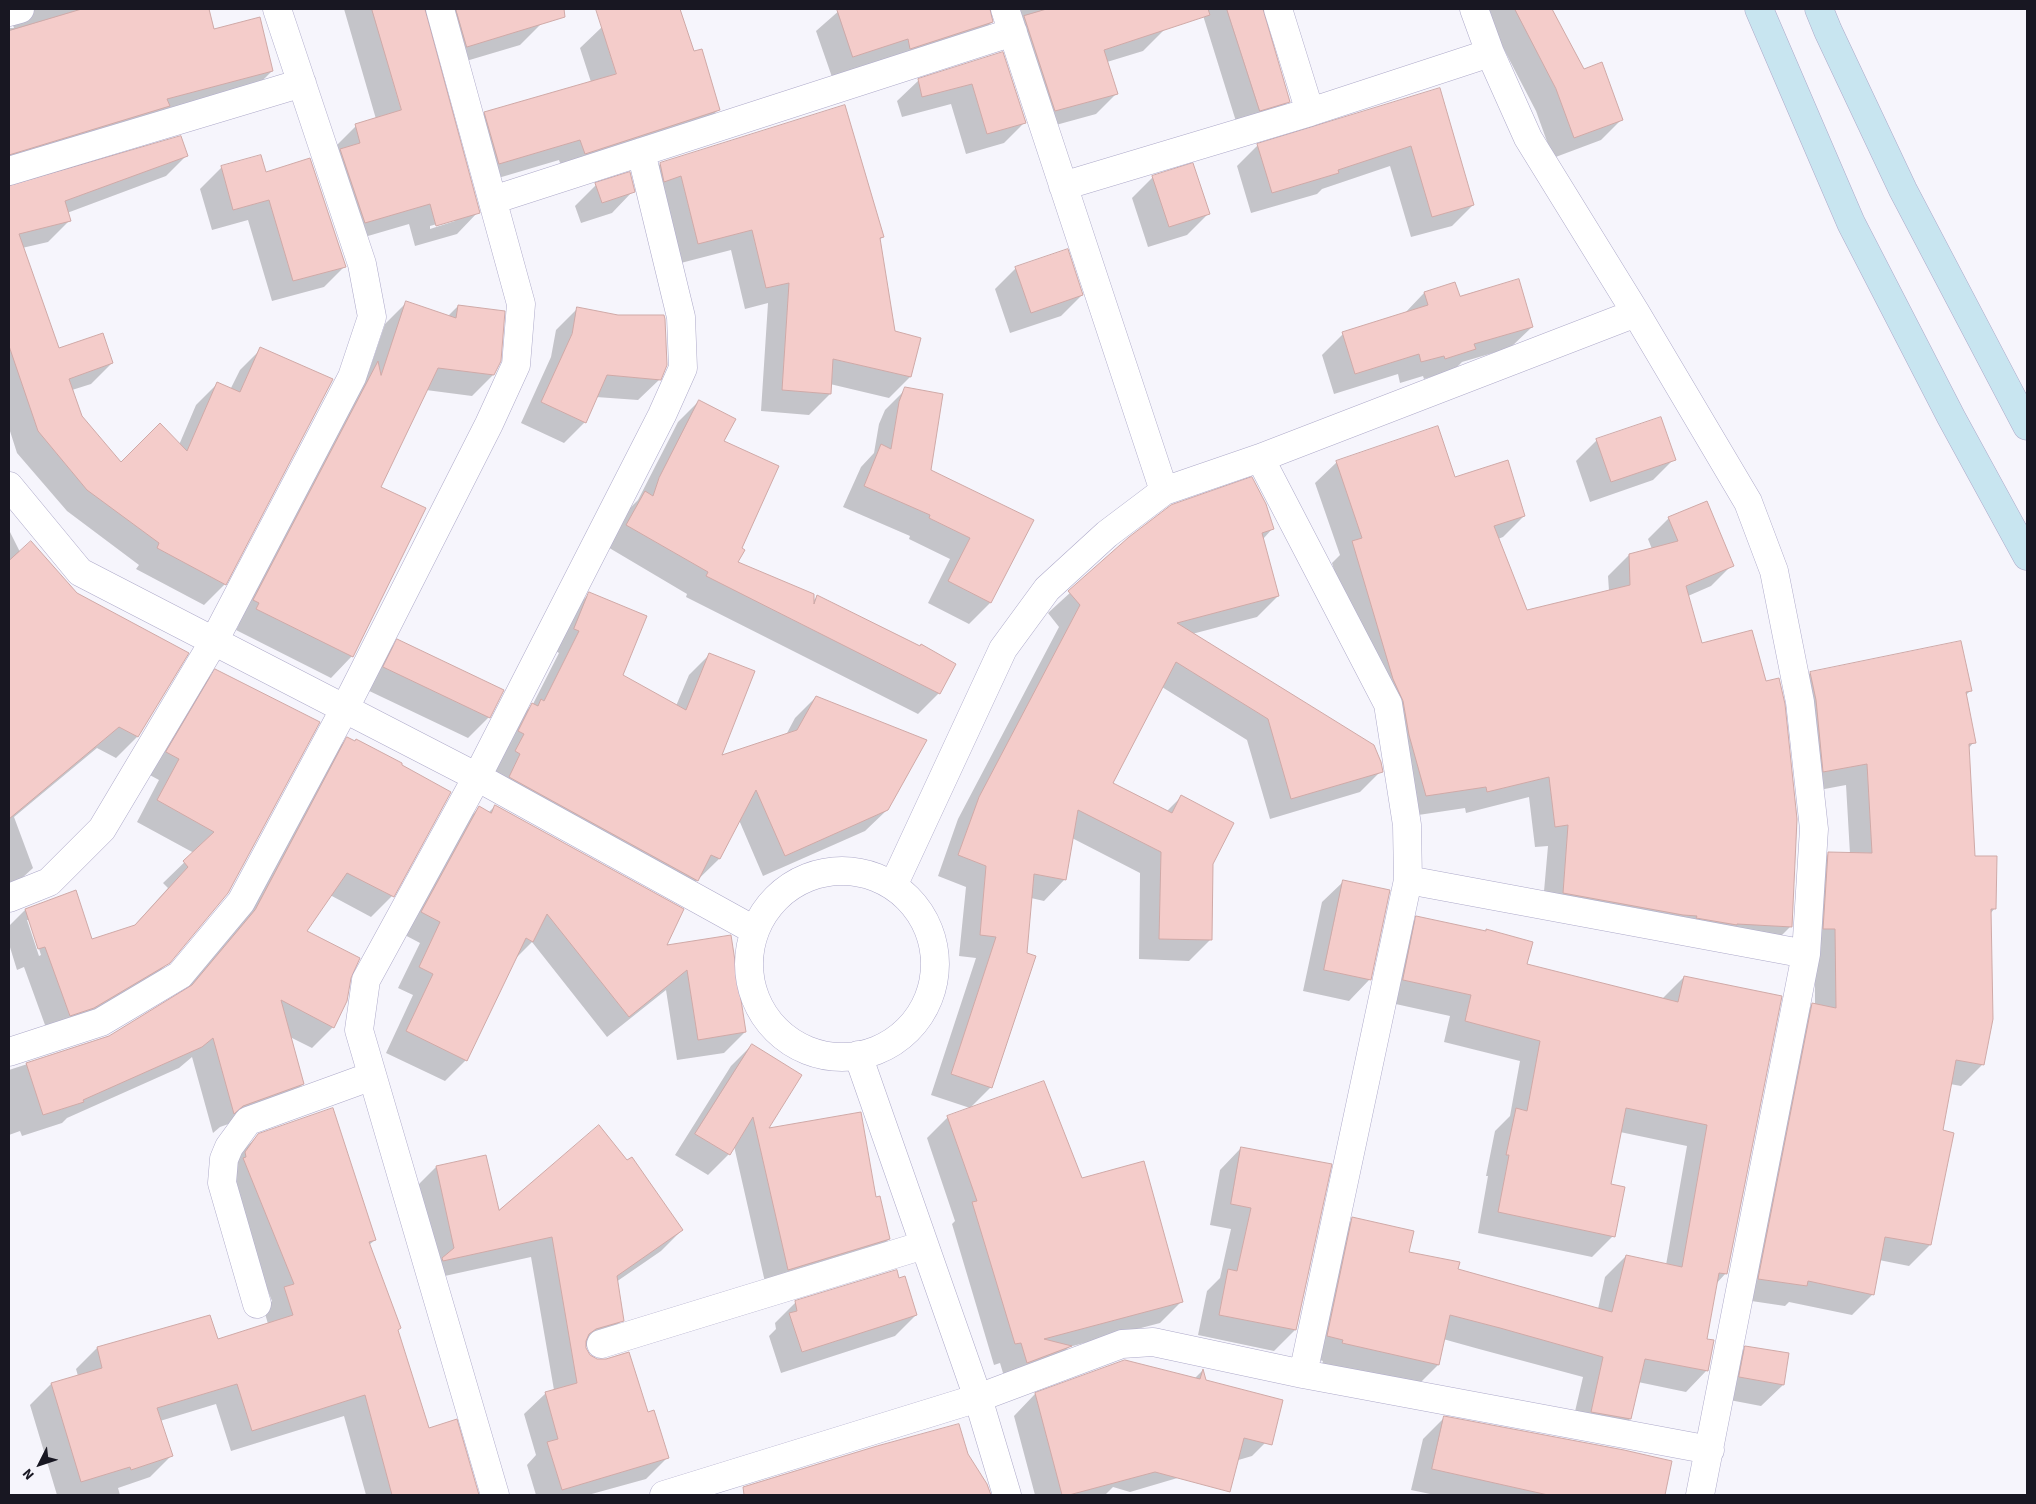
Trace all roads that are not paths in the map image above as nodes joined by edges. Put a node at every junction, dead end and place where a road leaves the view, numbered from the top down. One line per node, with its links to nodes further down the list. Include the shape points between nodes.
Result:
1 (20, 9): 8 (street)
2 (277, 9): 11 (street)
3 (440, 9): 16 (street)
4 (1278, 9): 12 (street)
5 (1474, 9): 10 (street)
6 (1759, 9): 22 (street, via 1851,223)
7 (1820, 9): 18 (street, via 1903,190)
8 (9, 12)
9 (1009, 20): 13 (street); 15 (street)
10 (1490, 53): 12 (street); 17 (street, via 1528,138)
11 (302, 83): 14 (street); 23 (street, via 362,264 372,317 352,377)
12 (1310, 112): 15 (street)
13 (641, 152): 16 (street); 25 (street, via 681,317 683,368)
14 (9, 171)
15 (1064, 186): 21 (street)
16 (493, 200): 24 (street, via 521,304 516,365)
17 (1636, 313): 19 (street); 30 (street, via 1748,502 1774,571 1800,702 1814,829)
18 (2027, 426)
19 (1260, 458): 21 (street); 26 (street, via 1388,704 1406,826)
20 (9, 486): 23 (street, via 80,572)
21 (1164, 491): 27 (street, via 1106,534 1047,589 1003,649)
22 (2027, 556)
23 (214, 641): 24 (street); 28 (street, via 102,829 49,882)
24 (345, 708): 25 (street); 31 (street, via 241,902 180,975 100,1022)
25 (477, 777): 29 (street); 33 (street, via 366,980 359,1030)
26 (1408, 880): 30 (street); 37 (street)
27 (893, 886): 29 (street, via 868,874 840,870 813,874 789,887 768,905); 32 (street, via 916,907 931,936 934,975 928,998 912,1026 888,1045)
28 (9, 898)
29 (754, 930): 32 (street, via 748,957 751,985 762,1011 779,1033 803,1048 829,1056)
30 (1806, 954): 39 (street)
31 (9, 1052)
32 (858, 1056): 34 (street)
33 (372, 1076): 35 (street, via 248,1121 229,1147 224,1159 222,1182); 40 (street)
34 (924, 1245): 36 (street); 38 (street)
35 (257, 1304)
36 (600, 1344)
37 (1303, 1374): 38 (street, via 1153,1342 1122,1344); 39 (street)
38 (978, 1398): 41 (street); 42 (street)
39 (1710, 1450): 43 (street)
40 (495, 1495)
41 (664, 1495)
42 (1007, 1495)
43 (1700, 1495)

